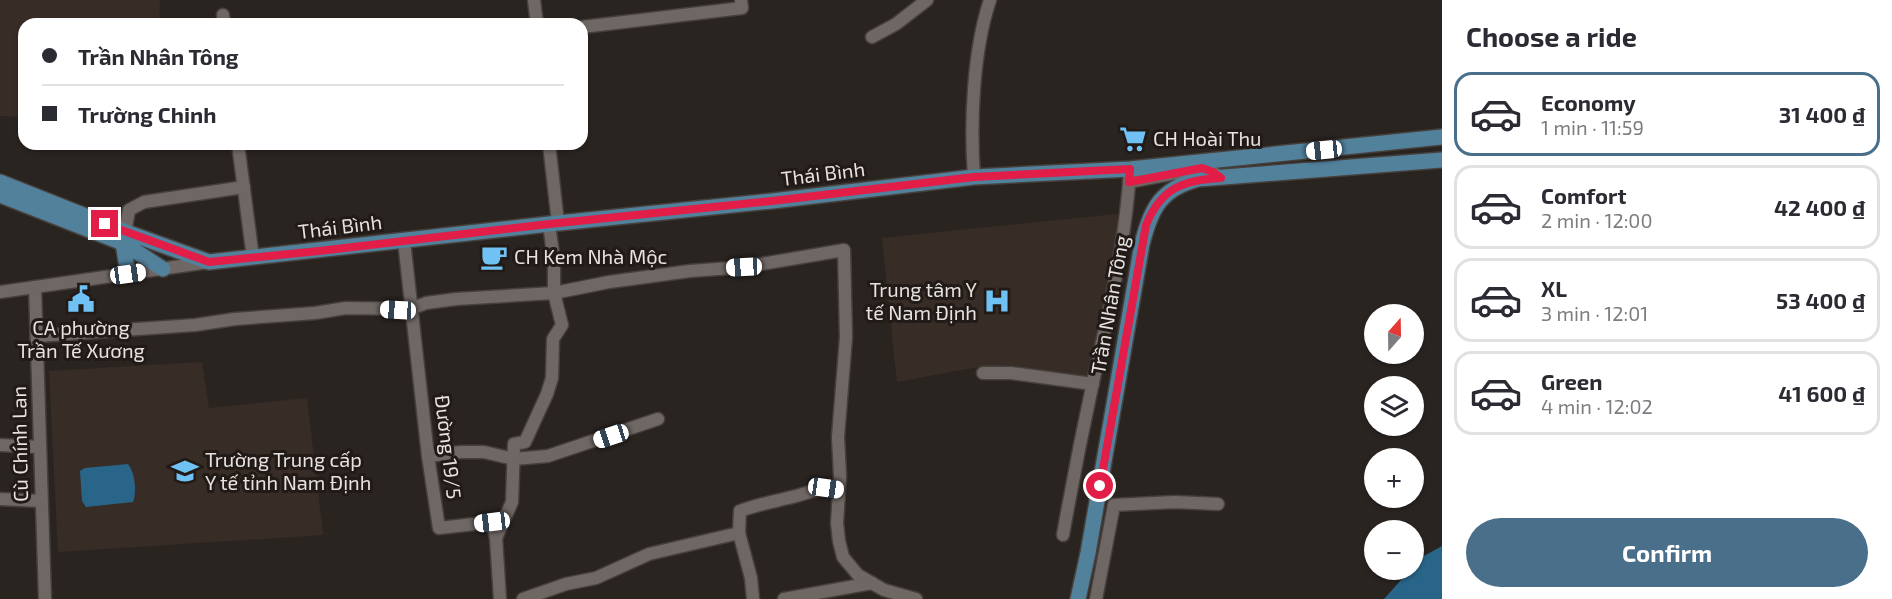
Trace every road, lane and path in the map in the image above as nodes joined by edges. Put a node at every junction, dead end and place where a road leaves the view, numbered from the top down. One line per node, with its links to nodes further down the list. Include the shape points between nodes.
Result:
1 (534, 0): 5 (street)
2 (741, 0): 6 (street, via 742,8)
3 (927, 0): 7 (street, via 896,24)
4 (990, 0): 13 (street, via 974,95)
5 (536, 18)
6 (588, 26)
7 (872, 36)
8 (1442, 137): 12 (main road, Thái Bình)
9 (239, 150): 16 (street)
10 (549, 150): 18 (street)
11 (1442, 160): 14 (main road, Trần Nhân Tông)
12 (1130, 175): 13 (main road, Thái Bình); 14 (street, via 1202,168); 31 (street, via 1125,229)
13 (974, 177): 18 (main road, Thái Bình)
14 (1221, 178): 51 (main road, Trần Nhân Tông, via 1198,179 1172,189 1161,199 1146,225)
15 (0, 182): 19 (main road)
16 (244, 187): 19 (street, via 144,202 129,210); 21 (street)
17 (0, 195): 19 (main road)
18 (553, 224): 20 (main road, Thái Bình); 27 (street)
19 (124, 238): 22 (main road); 23 (main road); 24 (main road)
20 (404, 241): 21 (main road, Thái Bình); 28 (street, Đường 19/5)
21 (253, 258): 22 (main road, Thái Bình)
22 (209, 262): 23 (street)
23 (163, 269): 24 (street)
24 (128, 274): 25 (street)
25 (35, 287): 26 (street); 29 (street, Cù Chính Lan)
26 (0, 292)
27 (554, 293): 28 (street, via 456,299); 36 (street, via 562,325 553,339 552,378 525,442 514,443); 37 (street, via 844,250 846,337)
28 (411, 309): 29 (street, via 346,308 195,325); 35 (street, Đường 19/5)
29 (37, 336): 34 (street, Cù Chính Lan)
30 (983, 373): 31 (street)
31 (1093, 384): 42 (street)
32 (658, 419): 36 (street, via 548,456)
33 (0, 445): 34 (street)
34 (39, 447): 39 (street, Cù Chính Lan)
35 (428, 456): 36 (street, via 461,452); 43 (street, Đường 19/5, via 439,528 492,522)
36 (514, 459): 43 (street, via 512,502)
37 (838, 490): 41 (street, via 814,489 740,511); 44 (street, via 837,523 843,557 858,575)
38 (0, 499): 39 (street)
39 (41, 501): 45 (street, Cù Chính Lan)
40 (1218, 504): 52 (street, via 1114,505)
41 (740, 533): 47 (street, via 649,554 596,578); 48 (street)
42 (1063, 535)
43 (496, 538): 46 (street)
44 (872, 583): 49 (street); 50 (street)
45 (45, 599)
46 (500, 599)
47 (523, 599)
48 (753, 599)
49 (784, 599)
50 (916, 599)
51 (1078, 599)
52 (1096, 599)

